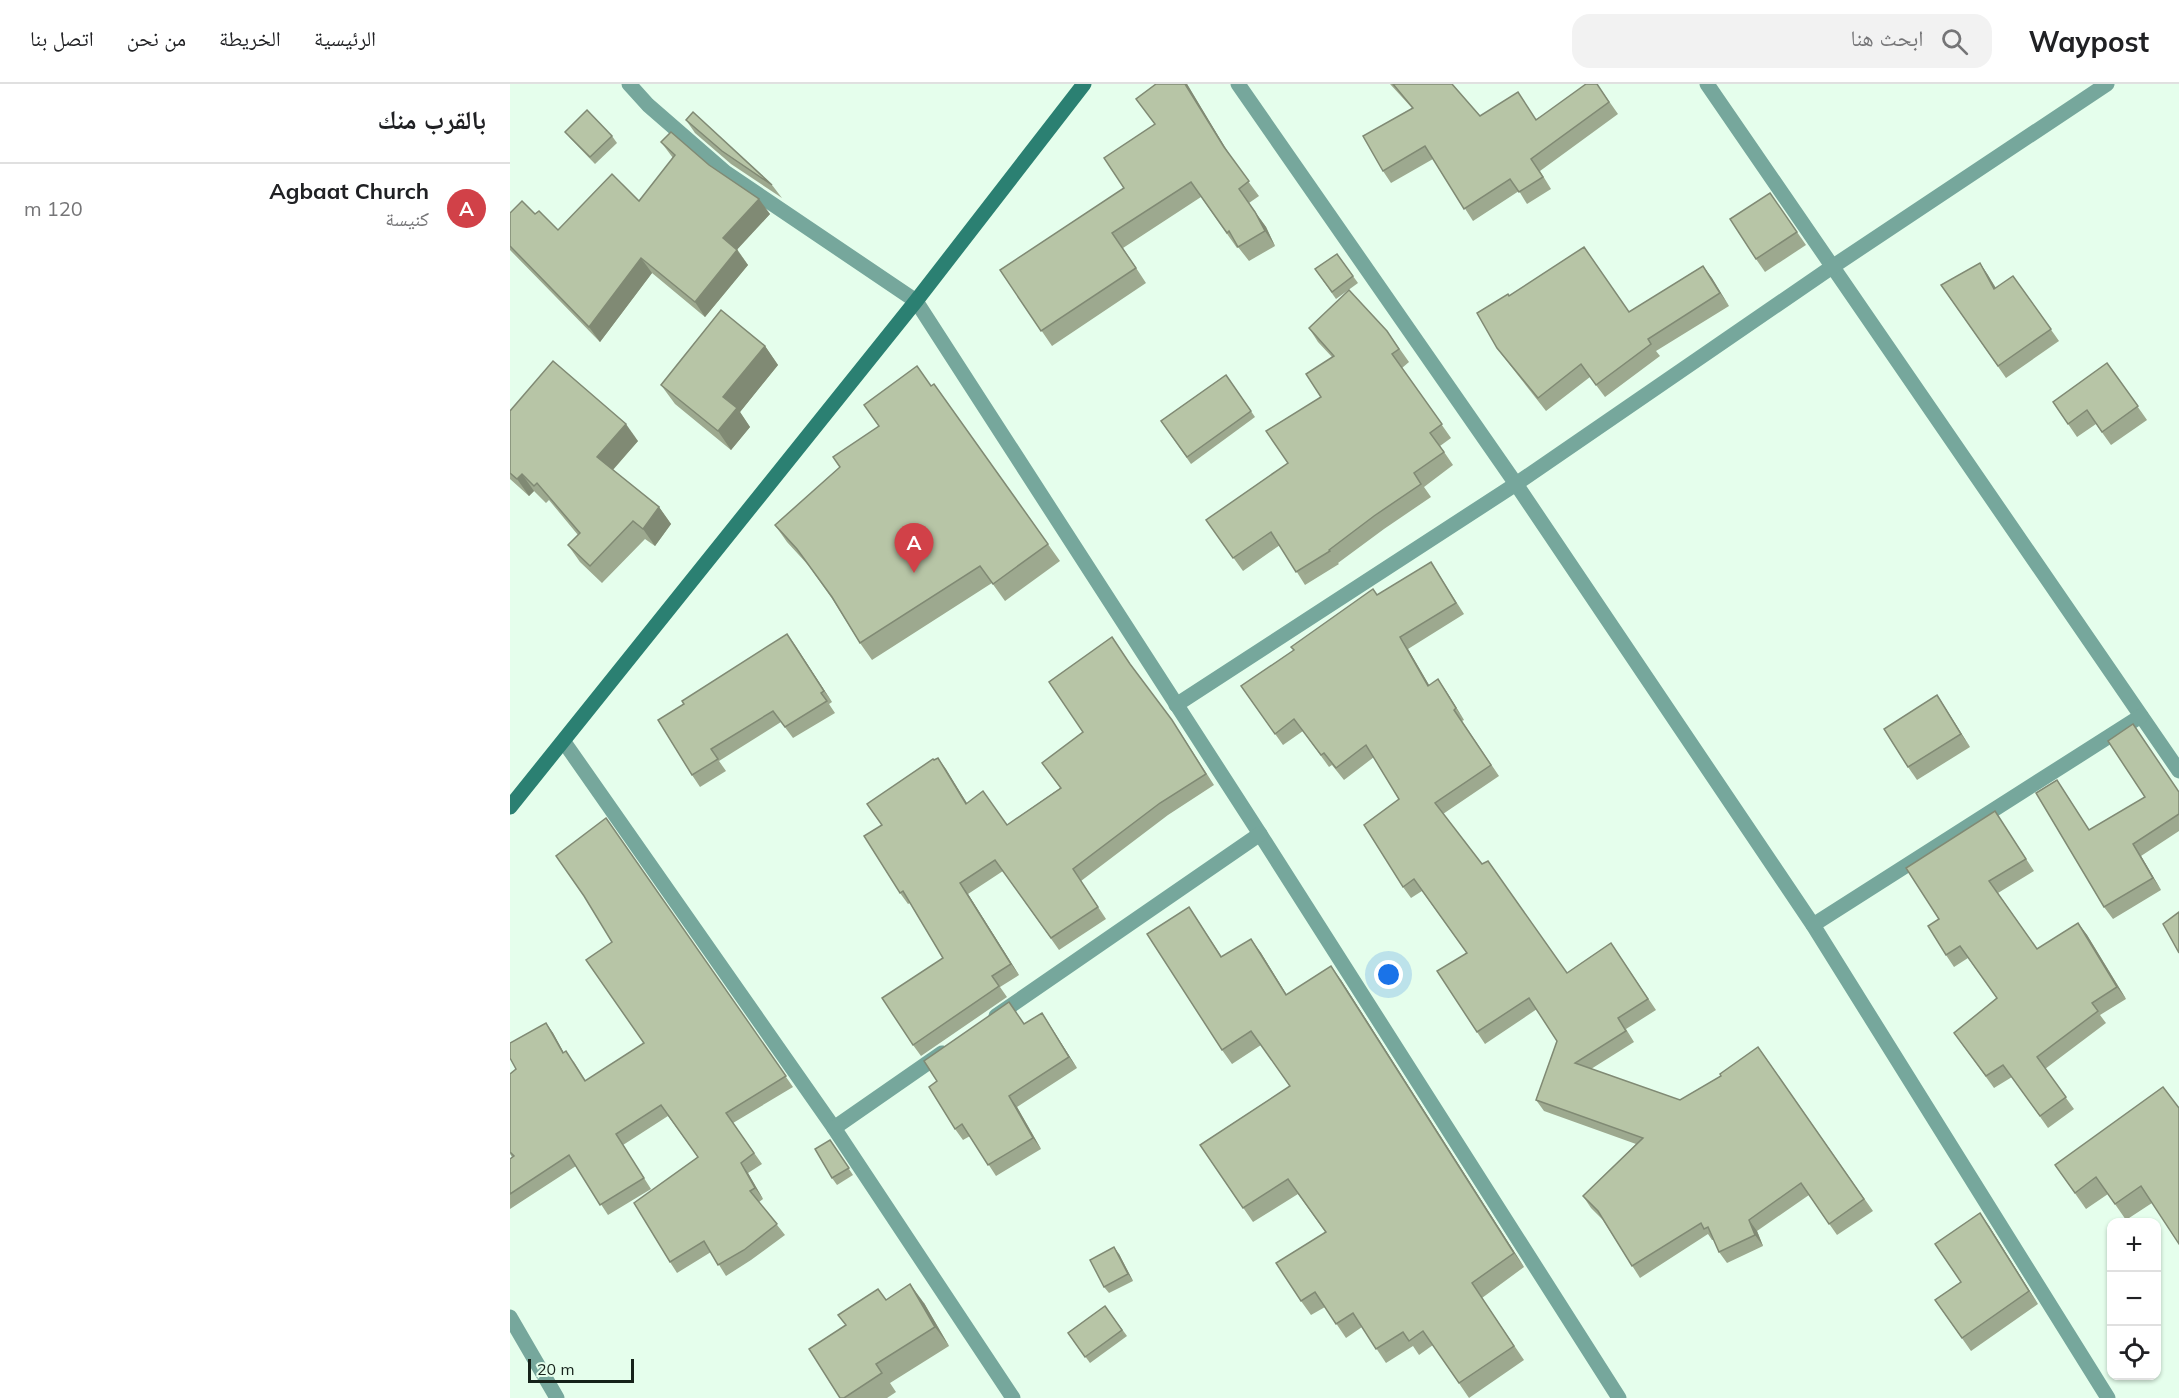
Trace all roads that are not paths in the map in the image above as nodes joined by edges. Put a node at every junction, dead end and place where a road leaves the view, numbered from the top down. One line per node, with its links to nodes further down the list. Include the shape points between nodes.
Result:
1 (628, 84): 7 (street, via 725,172)
2 (1084, 84): 7 (main road)
3 (1238, 84): 8 (street)
4 (1707, 84): 6 (street)
5 (2106, 84): 6 (street)
6 (1832, 267): 8 (street); 10 (street)
7 (916, 301): 9 (street); 11 (main road)
8 (1516, 484): 9 (street); 15 (street)
9 (1176, 705): 14 (street)
10 (2141, 716): 12 (street); 15 (street)
11 (564, 742): 13 (main road); 18 (street)
12 (2179, 771)
13 (510, 807)
14 (1260, 834): 16 (street); 22 (street)
15 (1813, 925): 23 (street)
16 (988, 1022)
17 (950, 1048): 18 (street)
18 (834, 1128): 21 (street)
19 (510, 1317): 20 (street)
20 (556, 1398)
21 (1013, 1398)
22 (1619, 1398)
23 (2108, 1398)

